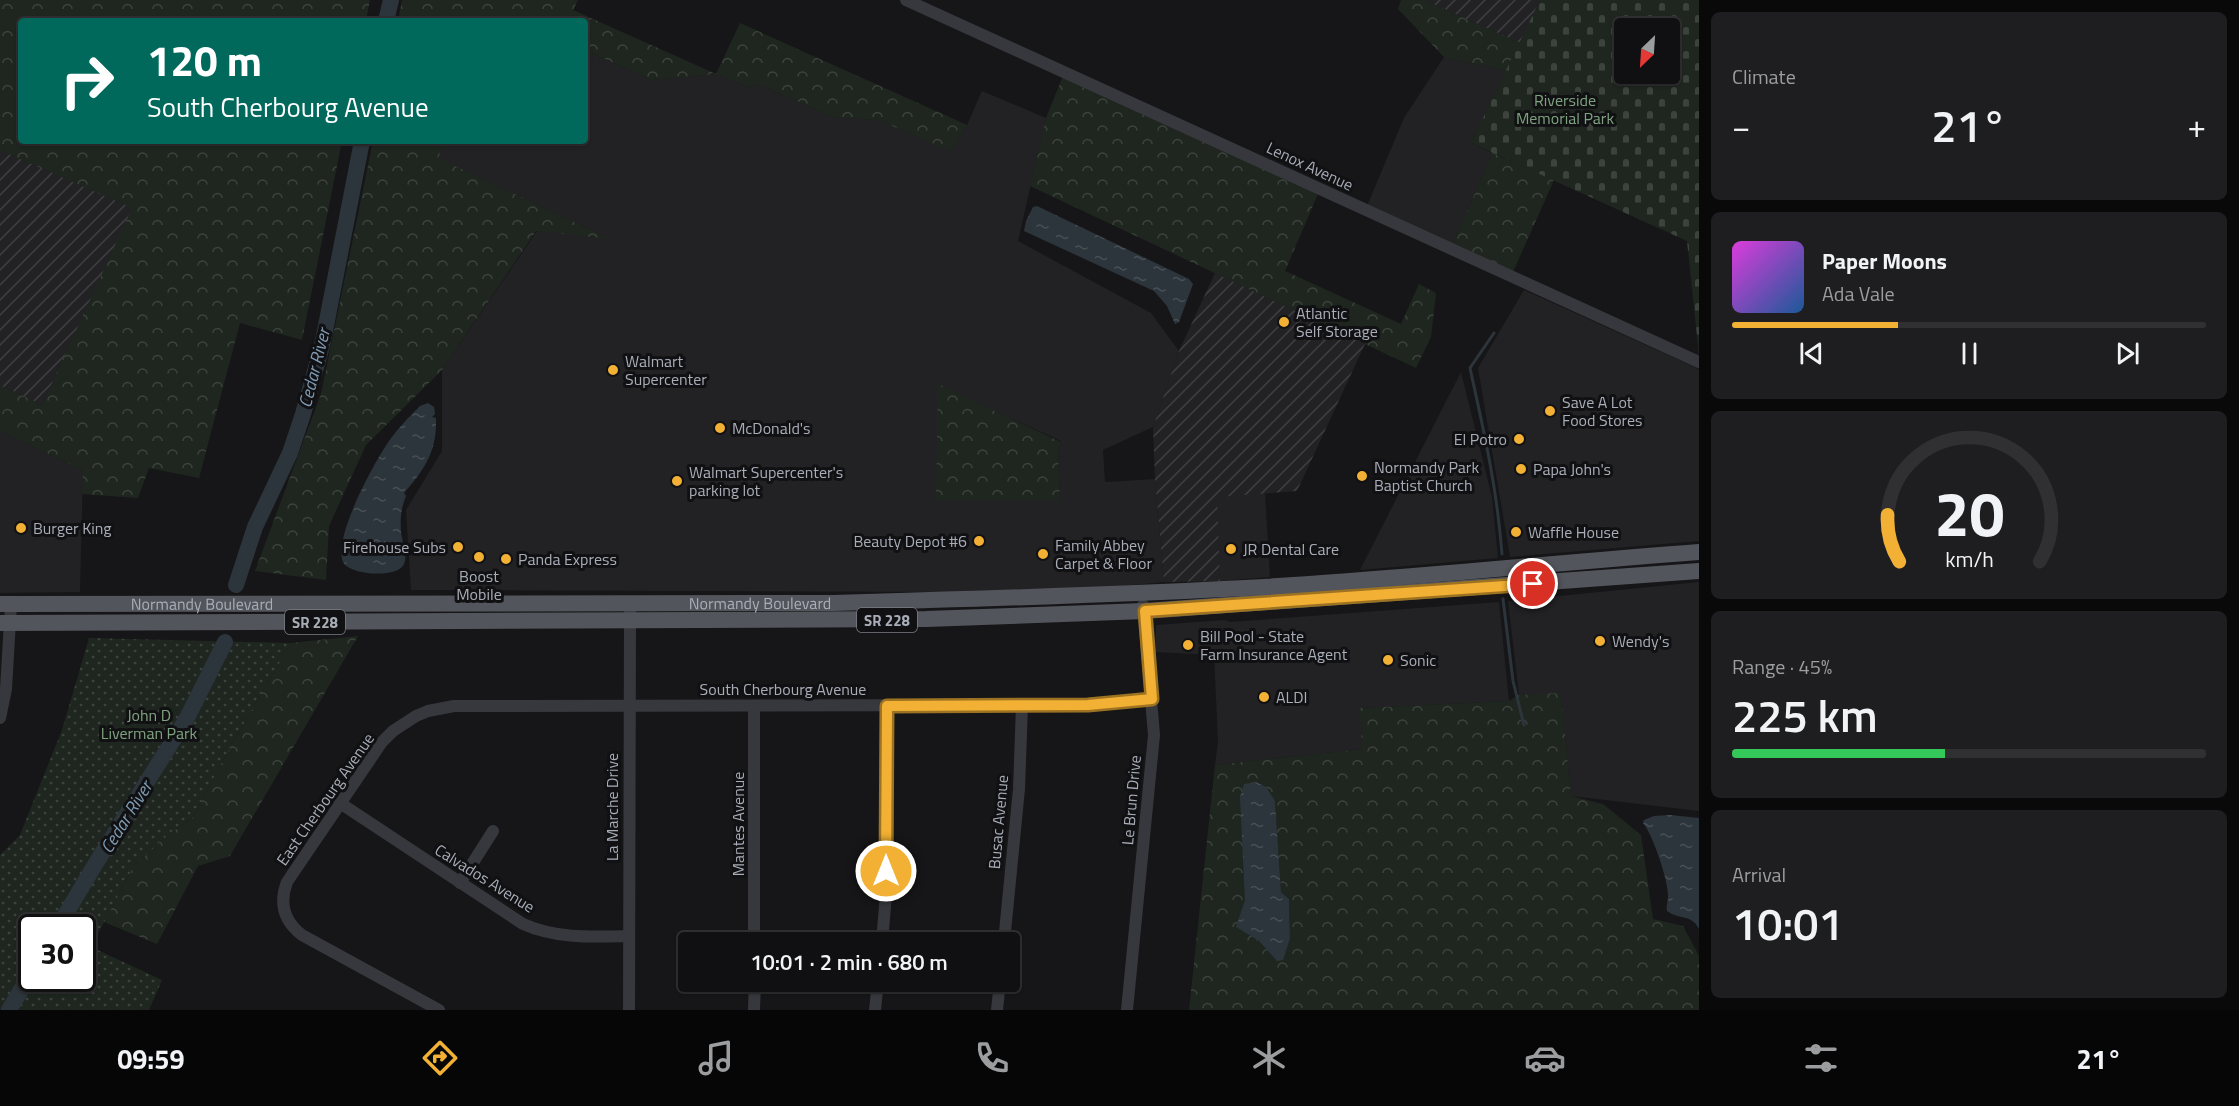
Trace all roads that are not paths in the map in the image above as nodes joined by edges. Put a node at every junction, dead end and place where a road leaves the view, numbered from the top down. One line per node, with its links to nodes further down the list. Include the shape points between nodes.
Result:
1 (906, 0): 2 (street, Lenox Avenue)
2 (1699, 362)
3 (1699, 552): 5 (main road, Normandy Boulevard / SR 228)
4 (1699, 571): 9 (main road, Normandy Boulevard / SR 228)
5 (1141, 593): 8 (main road, Normandy Boulevard / SR 228, via 833,603); 9 (street, Le Brun Drive)
6 (5, 604): 7 (main road, Normandy Boulevard / SR 228); 11 (street)
7 (169, 604): 8 (main road, Normandy Boulevard / SR 228); 12 (main road, via 156,614 100,617)
8 (630, 604): 10 (street, La Marche Drive)
9 (1145, 611): 10 (main road, Normandy Boulevard / SR 228, via 922,620); 13 (street, Le Brun Drive)
10 (629, 622): 12 (main road, Normandy Boulevard / SR 228); 15 (street, La Marche Drive)
11 (5, 623): 12 (main road, Normandy Boulevard / SR 228); 18 (street, via 6,689)
12 (93, 623)
13 (1152, 699): 14 (street, South Cherbourg Avenue, via 1088,705); 35 (street, Le Brun Drive, via 1152,764)
14 (1022, 705): 17 (street, South Cherbourg Avenue); 25 (street, Busac Avenue, via 1019,789)
15 (628, 706): 16 (street, South Cherbourg Avenue); 19 (street, South Cherbourg Avenue, via 454,706); 26 (street, La Marche Drive)
16 (754, 706): 17 (street, South Cherbourg Avenue); 23 (street, Mantes Avenue)
17 (887, 706): 24 (street)
18 (0, 715)
19 (416, 716): 20 (street, East Cherbourg Avenue, via 382,742)
20 (340, 803): 22 (street, Calvados Avenue); 30 (street, East Cherbourg Avenue, via 287,882 283,893 285,913 302,935)
21 (493, 831): 22 (street)
22 (460, 883): 26 (street, Calvados Avenue, via 539,931 575,937)
23 (754, 932)
24 (883, 932)
25 (1005, 932)
26 (629, 936): 31 (street, La Marche Drive)
27 (755, 992): 32 (street)
28 (877, 992): 33 (street)
29 (999, 992): 34 (street)
30 (439, 1010)
31 (629, 1010)
32 (754, 1010)
33 (875, 1010)
34 (997, 1010)
35 (1127, 1010)

